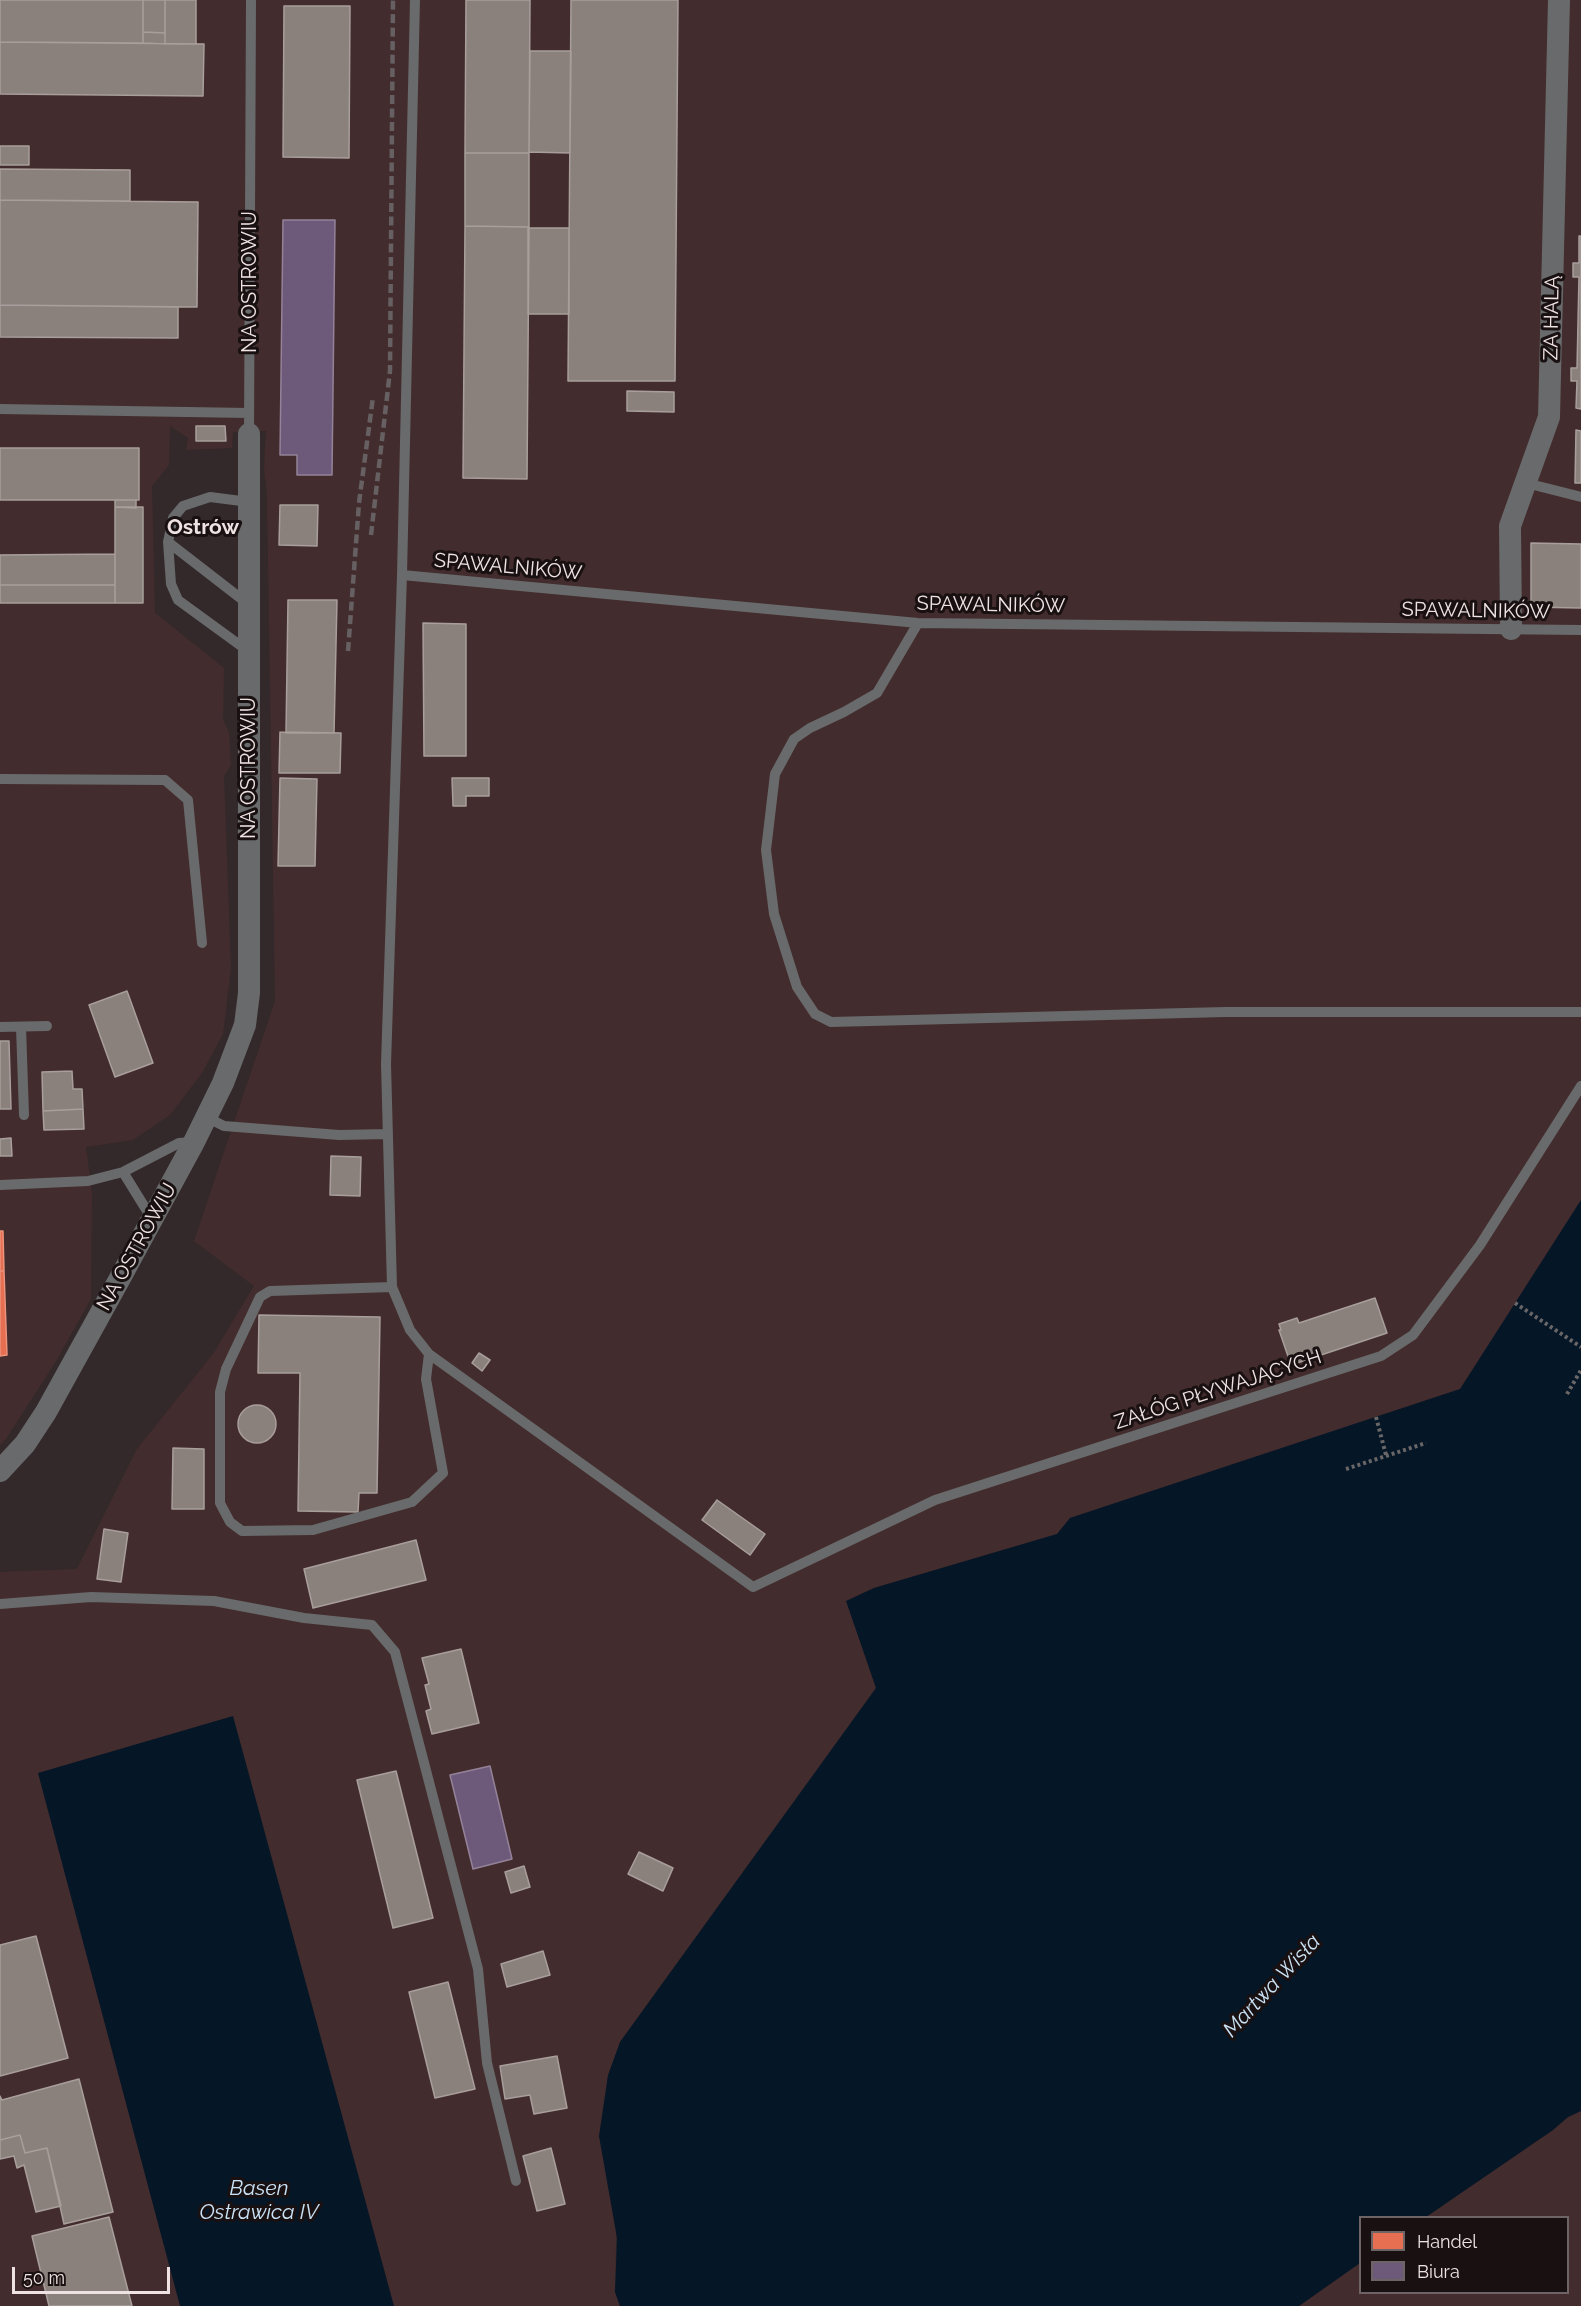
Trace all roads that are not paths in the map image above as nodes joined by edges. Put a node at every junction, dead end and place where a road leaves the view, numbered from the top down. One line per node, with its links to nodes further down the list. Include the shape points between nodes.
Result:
1 (251, 0): 5 (lane, NA OSTROWIU)
2 (415, 0): 10 (lane)
3 (1560, 0): 6 (street, ZA HALĄ, via 1549,417)
4 (0, 409): 5 (lane)
5 (249, 424): 8 (street, NA OSTROWIU)
6 (1526, 483): 7 (lane); 13 (street, ZA HALĄ, via 1510,526)
7 (1581, 497)
8 (249, 502): 9 (lane, via 210,496 183,506 173,518); 11 (street, NA OSTROWIU)
9 (168, 542): 11 (lane); 15 (lane, via 171,584 178,600)
10 (402, 575): 12 (lane, SPAWALNIKÓW); 25 (lane, via 386,1064)
11 (248, 604): 15 (street, NA OSTROWIU)
12 (918, 623): 13 (lane, SPAWALNIKÓW); 18 (lane, via 877,693 794,739 776,774 766,850 774,914 797,987 815,1014 831,1022 1201,1013)
13 (1511, 629): 14 (lane, SPAWALNIKÓW)
14 (1581, 630)
15 (248, 651): 24 (street, NA OSTROWIU, via 249,993 245,1025)
16 (0, 779): 17 (lane, via 165,780 188,800)
17 (202, 943)
18 (1581, 1012)
19 (47, 1026): 21 (lane)
20 (0, 1027): 21 (lane)
21 (21, 1027): 23 (lane)
22 (1581, 1086): 31 (lane, ZAŁÓG PŁYWAJĄCYCH, via 1466,1263 1413,1335 1381,1356 935,1500 753,1587)
23 (24, 1115)
24 (206, 1117): 25 (lane, via 224,1126 339,1135); 26 (street, NA OSTROWIU)
25 (388, 1134): 30 (lane)
26 (194, 1142): 27 (lane, via 179,1143); 29 (street, NA OSTROWIU)
27 (123, 1172): 28 (lane, via 88,1181); 29 (lane)
28 (0, 1185)
29 (152, 1219): 32 (street, NA OSTROWIU, via 46,1412)
30 (392, 1287): 31 (lane, via 410,1330); 31 (lane, via 270,1291 261,1297 226,1369 220,1392 220,1503 230,1522 243,1531 313,1530 412,1502 443,1473 426,1379)
31 (429, 1354)
32 (0, 1472)
33 (0, 1604): 34 (lane, via 91,1597 214,1601 304,1618 372,1625 395,1652 478,1969 487,2063)
34 (516, 2181)

